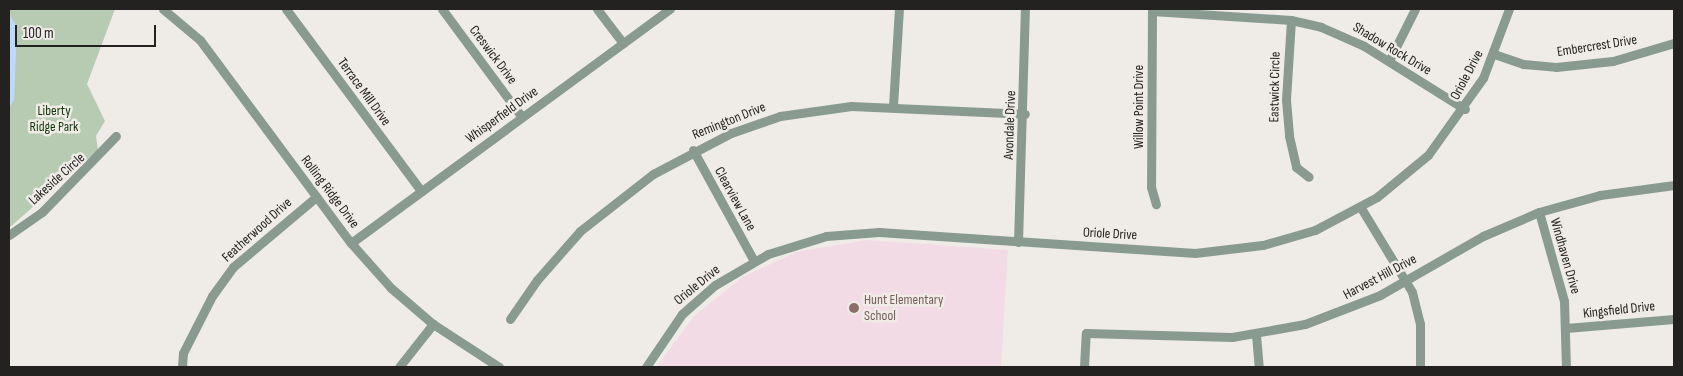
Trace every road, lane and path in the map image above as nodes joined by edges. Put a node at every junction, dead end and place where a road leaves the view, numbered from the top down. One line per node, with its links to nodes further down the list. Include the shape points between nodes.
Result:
1 (163, 9): 25 (street, Rolling Ridge Drive, via 200,40)
2 (286, 9): 24 (street, Terrace Mill Drive)
3 (442, 9): 19 (street, Creswick Drive)
4 (597, 9): 13 (street)
5 (670, 9): 13 (street, Whisperfield Drive)
6 (899, 9): 16 (street)
7 (1025, 9): 18 (street, Avondale Drive)
8 (1415, 9): 15 (street)
9 (1509, 9): 14 (street, Oriole Drive)
10 (1152, 10): 11 (street, Shadow Rock Drive); 26 (street, Willow Point Drive, via 1151,187)
11 (1291, 20): 15 (street, Shadow Rock Drive, via 1344,36); 22 (street, Eastwick Circle, via 1286,100 1289,136 1296,168)
12 (1674, 43): 14 (street, Embercrest Drive, via 1612,60 1556,67 1523,64)
13 (623, 44): 19 (street, Whisperfield Drive)
14 (1494, 54): 17 (street, Oriole Drive)
15 (1389, 61): 17 (street, Shadow Rock Drive)
16 (894, 106): 18 (street, Remington Drive); 21 (street, Remington Drive, via 829,108 780,116)
17 (1465, 109): 27 (street, Oriole Drive, via 1411,171)
18 (1025, 114): 30 (street, Avondale Drive)
19 (522, 117): 24 (street, Whisperfield Drive)
20 (116, 136): 29 (street, Lakeside Circle, via 42,212)
21 (693, 150): 32 (street, Clearview Lane); 34 (street, Remington Drive, via 653,174 580,231 536,280)
22 (1309, 177)
23 (1674, 185): 28 (street, Harvest Hill Drive, via 1600,195)
24 (420, 191): 31 (street, Whisperfield Drive)
25 (316, 197): 31 (street, Rolling Ridge Drive); 39 (street, Featherwood Drive, via 234,267 208,304 182,353)
26 (1156, 204)
27 (1361, 208): 30 (street, Oriole Drive, via 1288,239 1217,252); 33 (street)
28 (1539, 212): 33 (street, Harvest Hill Drive, via 1483,236); 37 (street, Windhaven Drive, via 1559,275)
29 (9, 234)
30 (1018, 242): 32 (street, Oriole Drive, via 853,233 804,241)
31 (351, 243): 36 (street, Rolling Ridge Drive, via 391,288)
32 (754, 261): 42 (street, Oriole Drive, via 715,285 682,314)
33 (1406, 281): 38 (street, Harvest Hill Drive, via 1336,314); 45 (street, via 1420,324)
34 (510, 319)
35 (1674, 319): 37 (street, Kingsfield Drive)
36 (433, 324): 40 (street); 41 (street, Rolling Ridge Drive)
37 (1566, 328): 46 (street, Windhaven Drive)
38 (1256, 335): 43 (street, Harvest Hill Drive, via 1154,338 1086,333); 44 (street)
39 (182, 367)
40 (399, 367)
41 (499, 367)
42 (646, 367)
43 (1084, 367)
44 (1259, 367)
45 (1420, 367)
46 (1566, 367)

